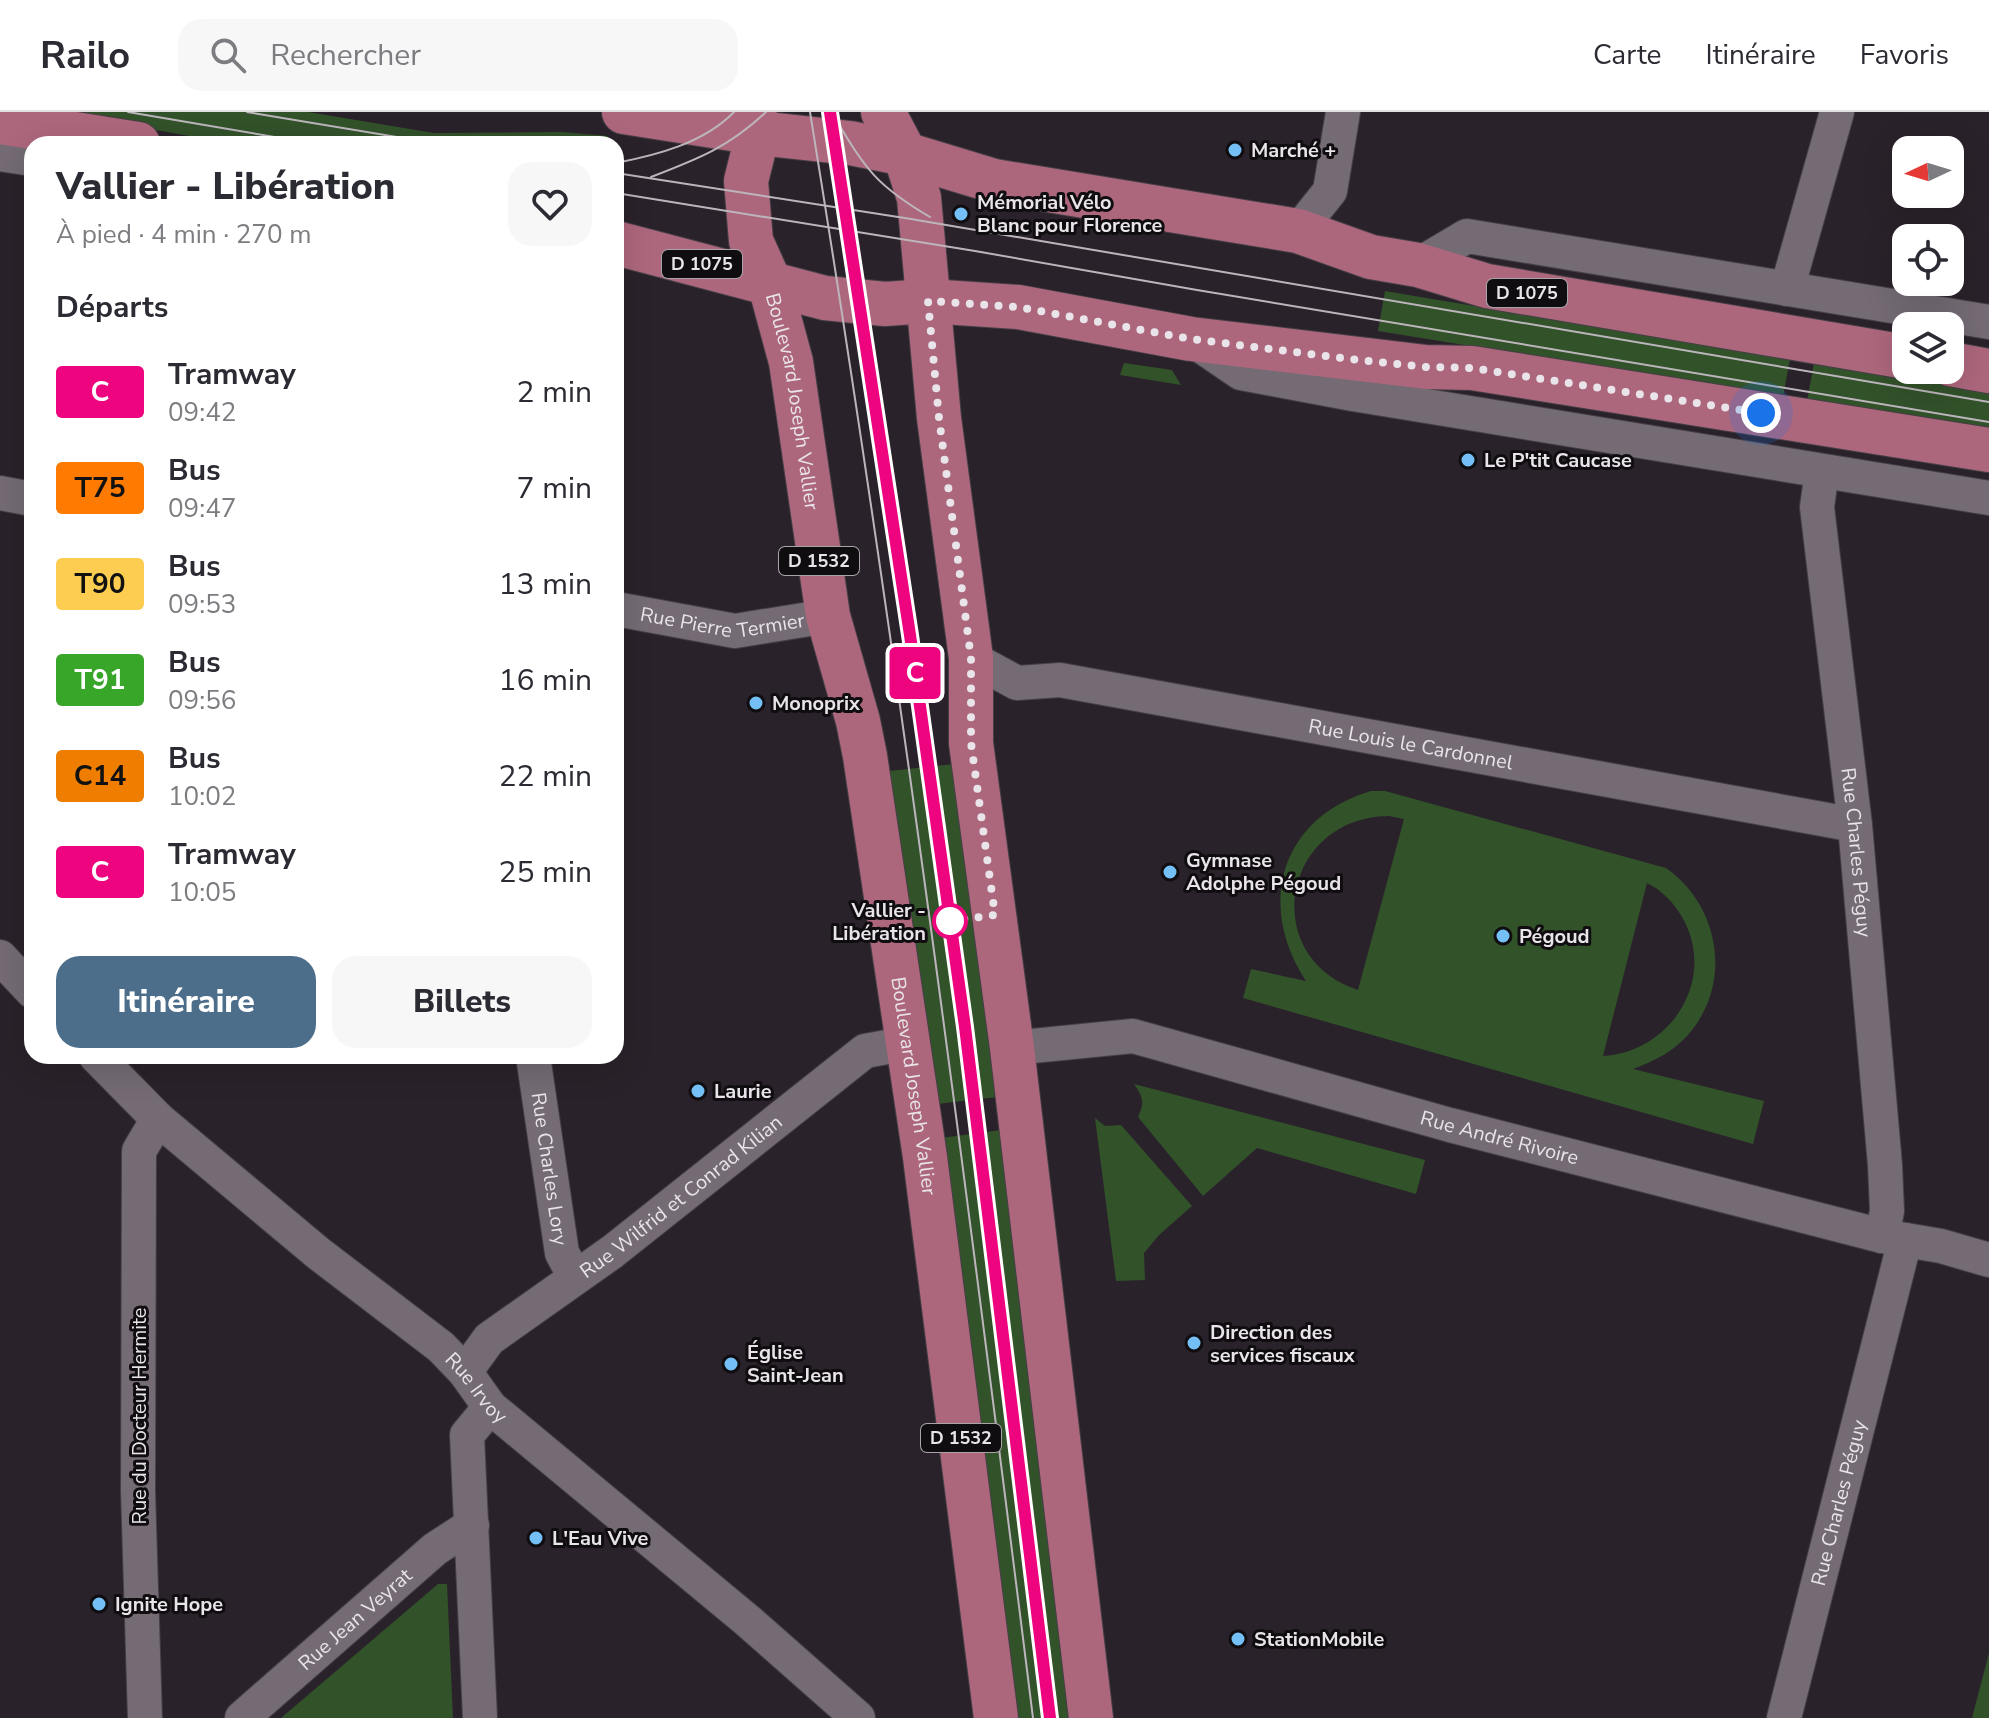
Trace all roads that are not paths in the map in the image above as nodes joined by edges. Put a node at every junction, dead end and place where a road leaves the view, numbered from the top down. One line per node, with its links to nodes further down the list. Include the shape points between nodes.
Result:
1 (624, 112): 6 (main road, D 1075)
2 (883, 112): 9 (main road)
3 (1343, 112): 11 (street, via 1330,191)
4 (1837, 112): 15 (street)
5 (0, 122): 7 (main road)
6 (756, 123): 9 (main road, D 1075, via 796,136); 14 (main road, Boulevard Joseph Vallier, via 746,181 751,241)
7 (88, 136)
8 (0, 154): 10 (street)
9 (905, 154): 11 (main road, D 1075, via 994,181); 16 (main road, via 919,198)
10 (24, 158)
11 (1298, 231): 13 (main road, D 1075, via 1371,257)
12 (624, 245): 14 (main road, D 1075)
13 (1418, 265): 15 (street, via 1467,236); 19 (main road, D 1075, via 1487,286)
14 (769, 281): 16 (main road, D 1075, via 825,298 885,304); 28 (main road, Boulevard Joseph Vallier / D 1532, via 791,362)
15 (1787, 289): 17 (street)
16 (928, 301): 18 (main road, D 1075, via 1018,307); 29 (main road)
17 (1989, 322)
18 (1191, 339): 22 (main road, D 1075, via 1472,368); 23 (street, via 1241,373)
19 (1892, 355)
20 (1964, 367): 21 (main road)
21 (1989, 371)
22 (1989, 450)
23 (1822, 471): 26 (street); 30 (street, Rue Charles Péguy, via 1817,507)
24 (0, 493): 25 (street)
25 (24, 498)
26 (1989, 498)
27 (624, 610): 28 (street, Rue Pierre Termier, via 735,631)
28 (828, 616): 33 (main road, Boulevard Joseph Vallier / D 1532, via 860,732)
29 (971, 658): 30 (street, Rue Louis le Cardonnel, via 1017,683 1060,680); 34 (main road, via 971,743)
30 (1855, 825): 38 (street, Rue Charles Péguy, via 1887,1211)
31 (0, 957): 32 (street)
32 (24, 982)
33 (909, 1043): 40 (street, Rue Wilfrid et Conrad Kilian, via 865,1051); 48 (main road, Boulevard Joseph Vallier / D 1532)
34 (1012, 1048): 38 (street, Rue André Rivoire, via 1133,1036 1450,1125); 49 (main road)
35 (104, 1064): 37 (street, Rue Irvoy)
36 (534, 1064): 40 (street, Rue Charles Lory, via 562,1253)
37 (158, 1119): 41 (street, Rue Irvoy, via 441,1347); 44 (street, Rue du Docteur Hermite, via 139,1151 138,1491)
38 (1894, 1238): 39 (street, Rue André Rivoire); 50 (street, Rue Charles Péguy)
39 (1989, 1260)
40 (575, 1277): 41 (street, Rue Wilfrid et Conrad Kilian, via 489,1339)
41 (465, 1372): 42 (street, Rue Irvoy)
42 (490, 1407): 43 (street, via 467,1435); 47 (street, Rue Irvoy)
43 (472, 1525): 45 (street, Rue Jean Veyrat, via 435,1549); 46 (street)
44 (145, 1718)
45 (242, 1718)
46 (480, 1718)
47 (858, 1718)
48 (996, 1718)
49 (1091, 1718)
50 (1784, 1718)

